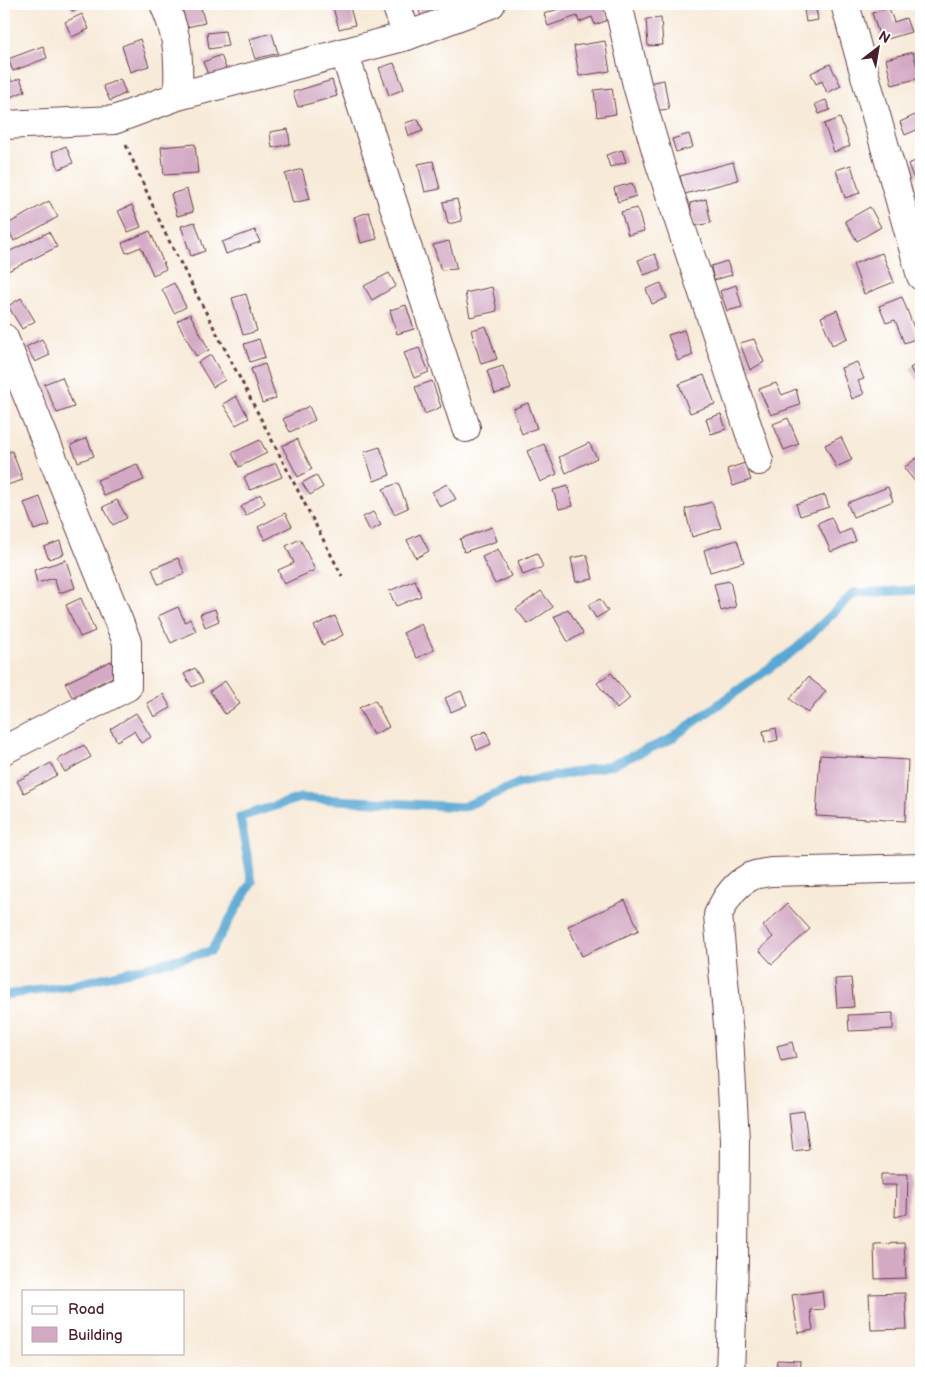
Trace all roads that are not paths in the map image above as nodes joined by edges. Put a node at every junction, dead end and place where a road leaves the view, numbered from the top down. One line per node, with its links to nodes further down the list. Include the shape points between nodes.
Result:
1 (164, 4): 8 (street, via 179,55)
2 (396, 4): 6 (street)
3 (491, 4): 6 (street)
4 (618, 4): 13 (street, via 660,164)
5 (845, 4): 10 (street)
6 (407, 36): 7 (street)
7 (344, 52): 8 (street); 12 (street)
8 (178, 96): 9 (street, via 114,120)
9 (4, 125)
10 (921, 276)
11 (4, 338): 14 (street, via 127,642 127,687)
12 (466, 428)
13 (759, 462)
14 (4, 750)
15 (921, 868): 16 (street, via 757,875 735,888 718,916 735,1140)
16 (730, 1373)

